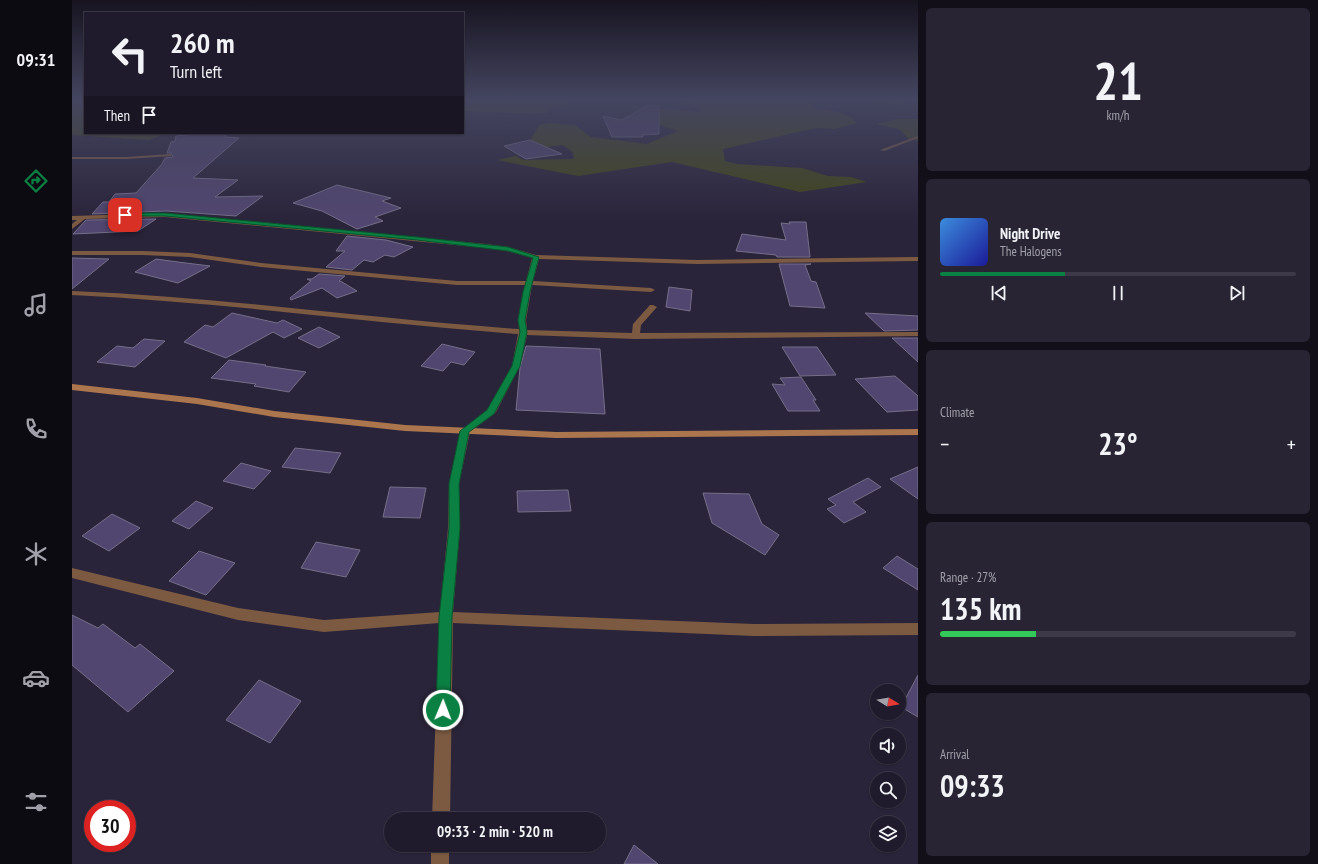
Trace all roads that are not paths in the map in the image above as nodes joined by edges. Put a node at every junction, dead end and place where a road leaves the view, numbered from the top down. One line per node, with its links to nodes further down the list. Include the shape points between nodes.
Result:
1 (909, 140): 2 (street)
2 (882, 150)
3 (170, 155): 4 (street)
4 (72, 158)
5 (72, 218): 6 (street)
6 (83, 218): 7 (street); 9 (street, via 165,215 231,220 486,246)
7 (72, 227)
8 (72, 254): 11 (street, via 192,254 261,265 457,283)
9 (536, 257): 10 (street, via 697,262); 11 (street)
10 (918, 259)
11 (528, 283): 12 (street); 15 (street, via 522,320)
12 (652, 290)
13 (72, 293): 15 (street, via 159,297 419,325)
14 (652, 307): 17 (street, via 637,324)
15 (523, 332): 17 (street); 19 (street, via 516,366 491,412)
16 (918, 334): 17 (street)
17 (635, 337)
18 (72, 387): 19 (main road, via 197,401 274,414 404,428)
19 (465, 431): 20 (main road, via 556,435); 22 (street, via 454,484 454,528)
20 (918, 432)
21 (72, 573): 22 (street, via 238,614 324,626)
22 (446, 617): 23 (street, via 754,630); 24 (street)
23 (918, 630)
24 (441, 812)
25 (440, 852): 26 (street)
26 (440, 864)

